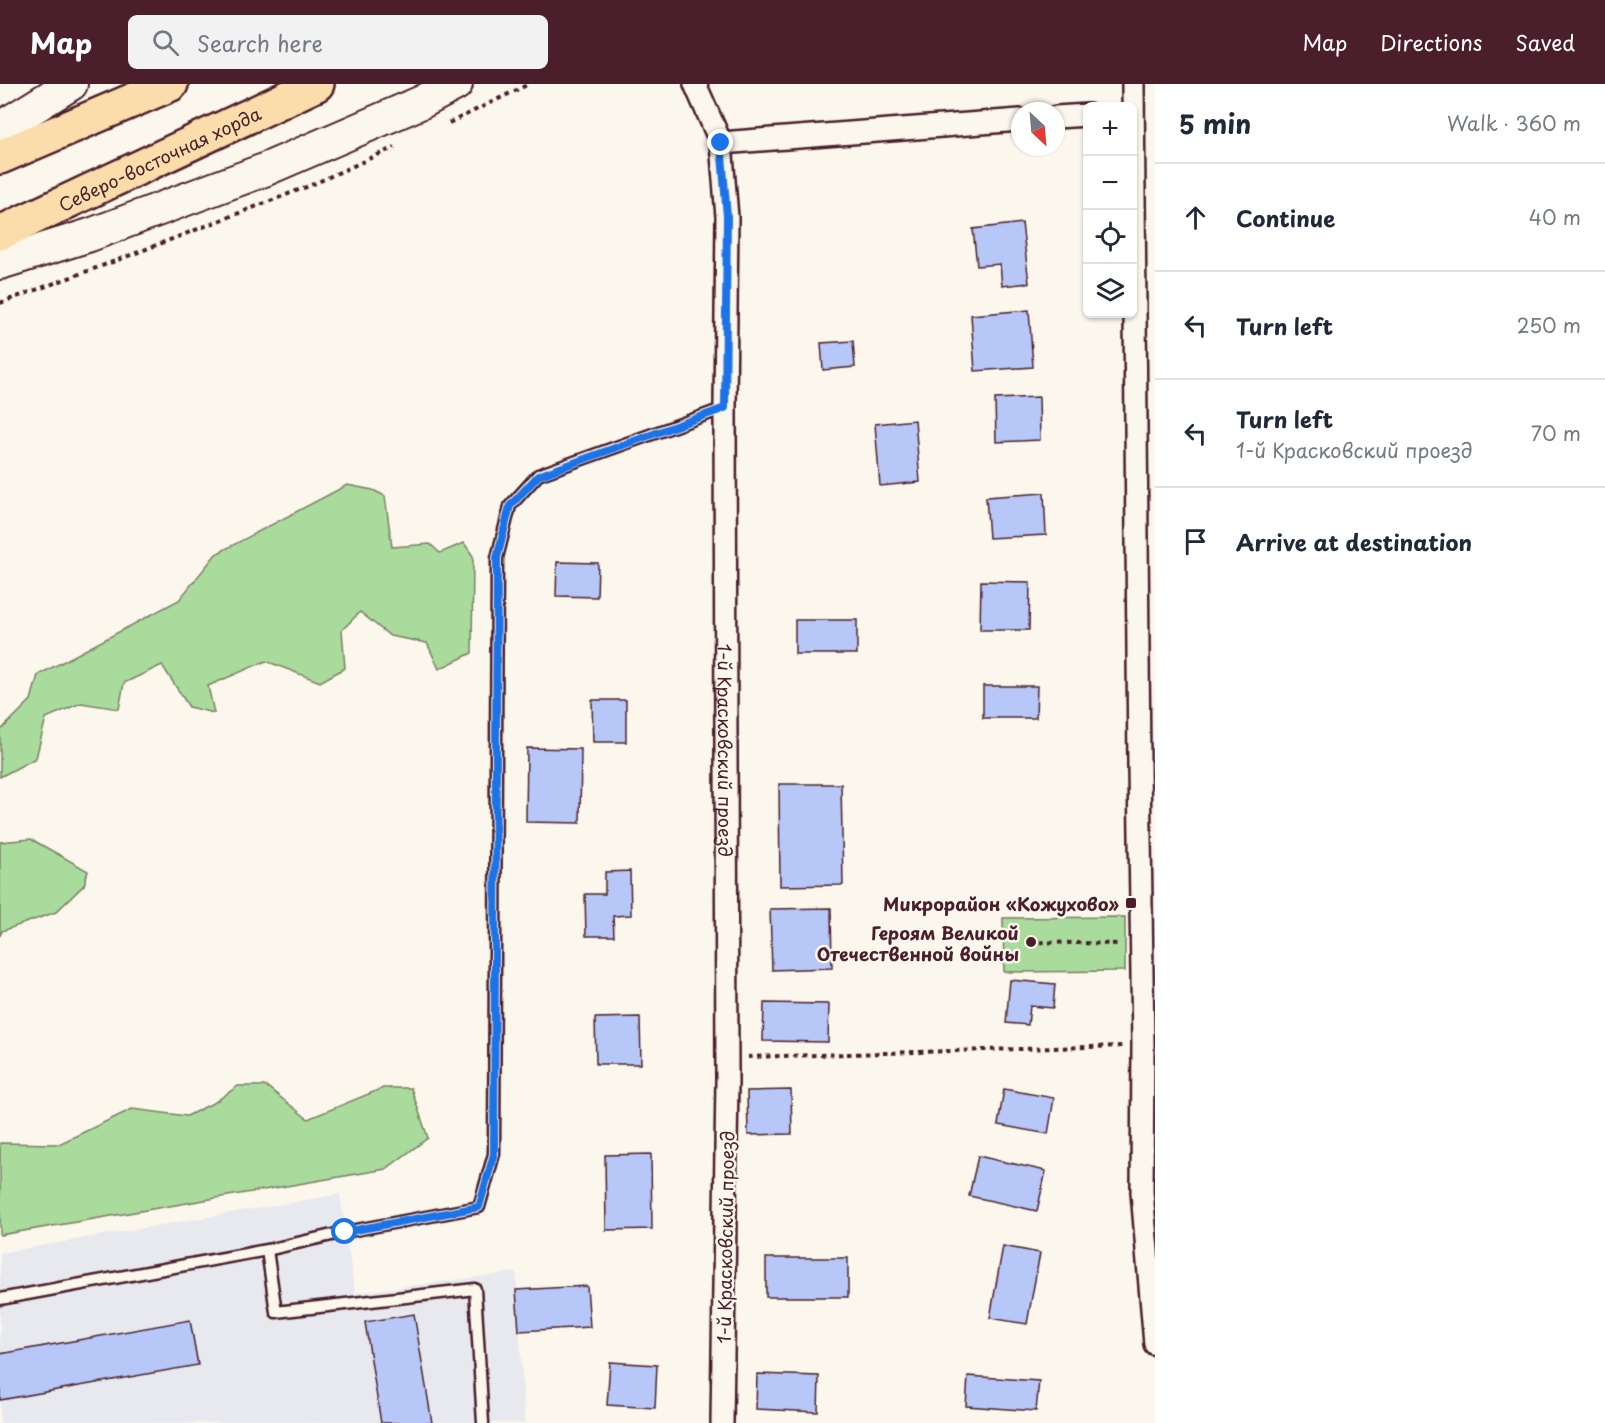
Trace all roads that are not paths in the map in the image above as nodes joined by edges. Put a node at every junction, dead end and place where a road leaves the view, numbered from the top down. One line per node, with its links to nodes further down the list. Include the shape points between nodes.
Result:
1 (71, 84): 11 (street)
2 (171, 84): 14 (highway)
3 (317, 84): 15 (highway, Северо-восточная хорда)
4 (456, 84): 16 (street, via 264,171 90,235)
5 (695, 84): 12 (street, 1-й Красковский проезд)
6 (1133, 84): 7 (street)
7 (1133, 102)
8 (1083, 115): 9 (street)
9 (1065, 116)
10 (1011, 121): 12 (street)
11 (0, 128)
12 (721, 143): 17 (street, 1-й Красковский проезд, via 727,217)
13 (1133, 156): 20 (street, via 1142,1192)
14 (0, 157)
15 (0, 233)
16 (0, 263)
17 (725, 408): 18 (lane, via 538,476 510,506 497,558 494,1154 479,1207); 22 (street, 1-й Красковский проезд, via 727,1058)
18 (267, 1250): 19 (lane); 21 (lane, via 276,1312 475,1289)
19 (0, 1299)
20 (1155, 1344)
21 (483, 1423)
22 (722, 1423)

